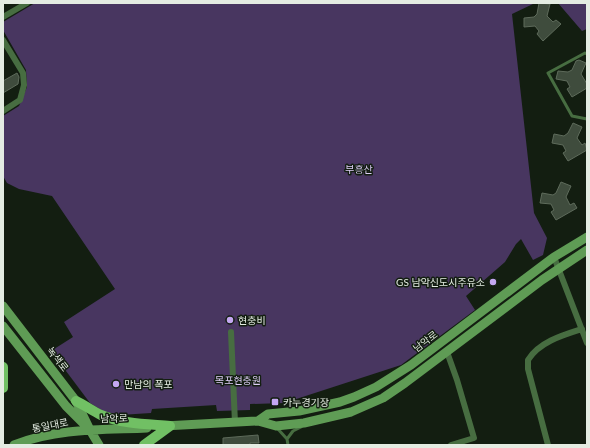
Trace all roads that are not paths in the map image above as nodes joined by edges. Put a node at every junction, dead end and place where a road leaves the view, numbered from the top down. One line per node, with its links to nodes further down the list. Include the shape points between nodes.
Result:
1 (27, 3): 2 (street)
2 (3, 17)
3 (3, 40): 5 (street, via 23,73 24,85 20,100)
4 (587, 54): 6 (lane, via 548,73 572,116)
5 (3, 111)
6 (586, 118)
7 (587, 237): 9 (street, 남악로)
8 (587, 250): 10 (street, 남악로)
9 (554, 257): 10 (street); 20 (street, 남악로, via 411,365 376,387 340,402 299,411 268,414)
10 (558, 268): 13 (street); 16 (street, 남악로)
11 (3, 306): 19 (street, 녹색로)
12 (3, 326): 25 (street, 녹색로, via 66,406)
13 (582, 329): 15 (street); 32 (street, via 553,340 528,360 528,369)
14 (231, 332): 22 (street)
15 (587, 343)
16 (447, 352): 21 (street, 남악로, via 382,398 351,412); 31 (street, via 474,438)
17 (3, 367): 18 (main road)
18 (3, 388)
19 (76, 401): 23 (main road, via 101,415 129,423); 25 (street, 녹색로)
20 (258, 421): 22 (street, 남악로); 24 (street, 남악로)
21 (312, 421): 24 (street, 남악로); 26 (lane, via 293,431)
22 (235, 423): 23 (street, 남악로)
23 (170, 426): 25 (street, 남악로); 29 (main road)
24 (276, 426): 26 (lane)
25 (90, 430): 27 (street, 통일대로, via 52,434); 28 (street, 녹색로)
26 (286, 439): 30 (lane)
27 (14, 445)
28 (99, 445)
29 (144, 445)
30 (288, 445)
31 (451, 445)
32 (548, 445)

